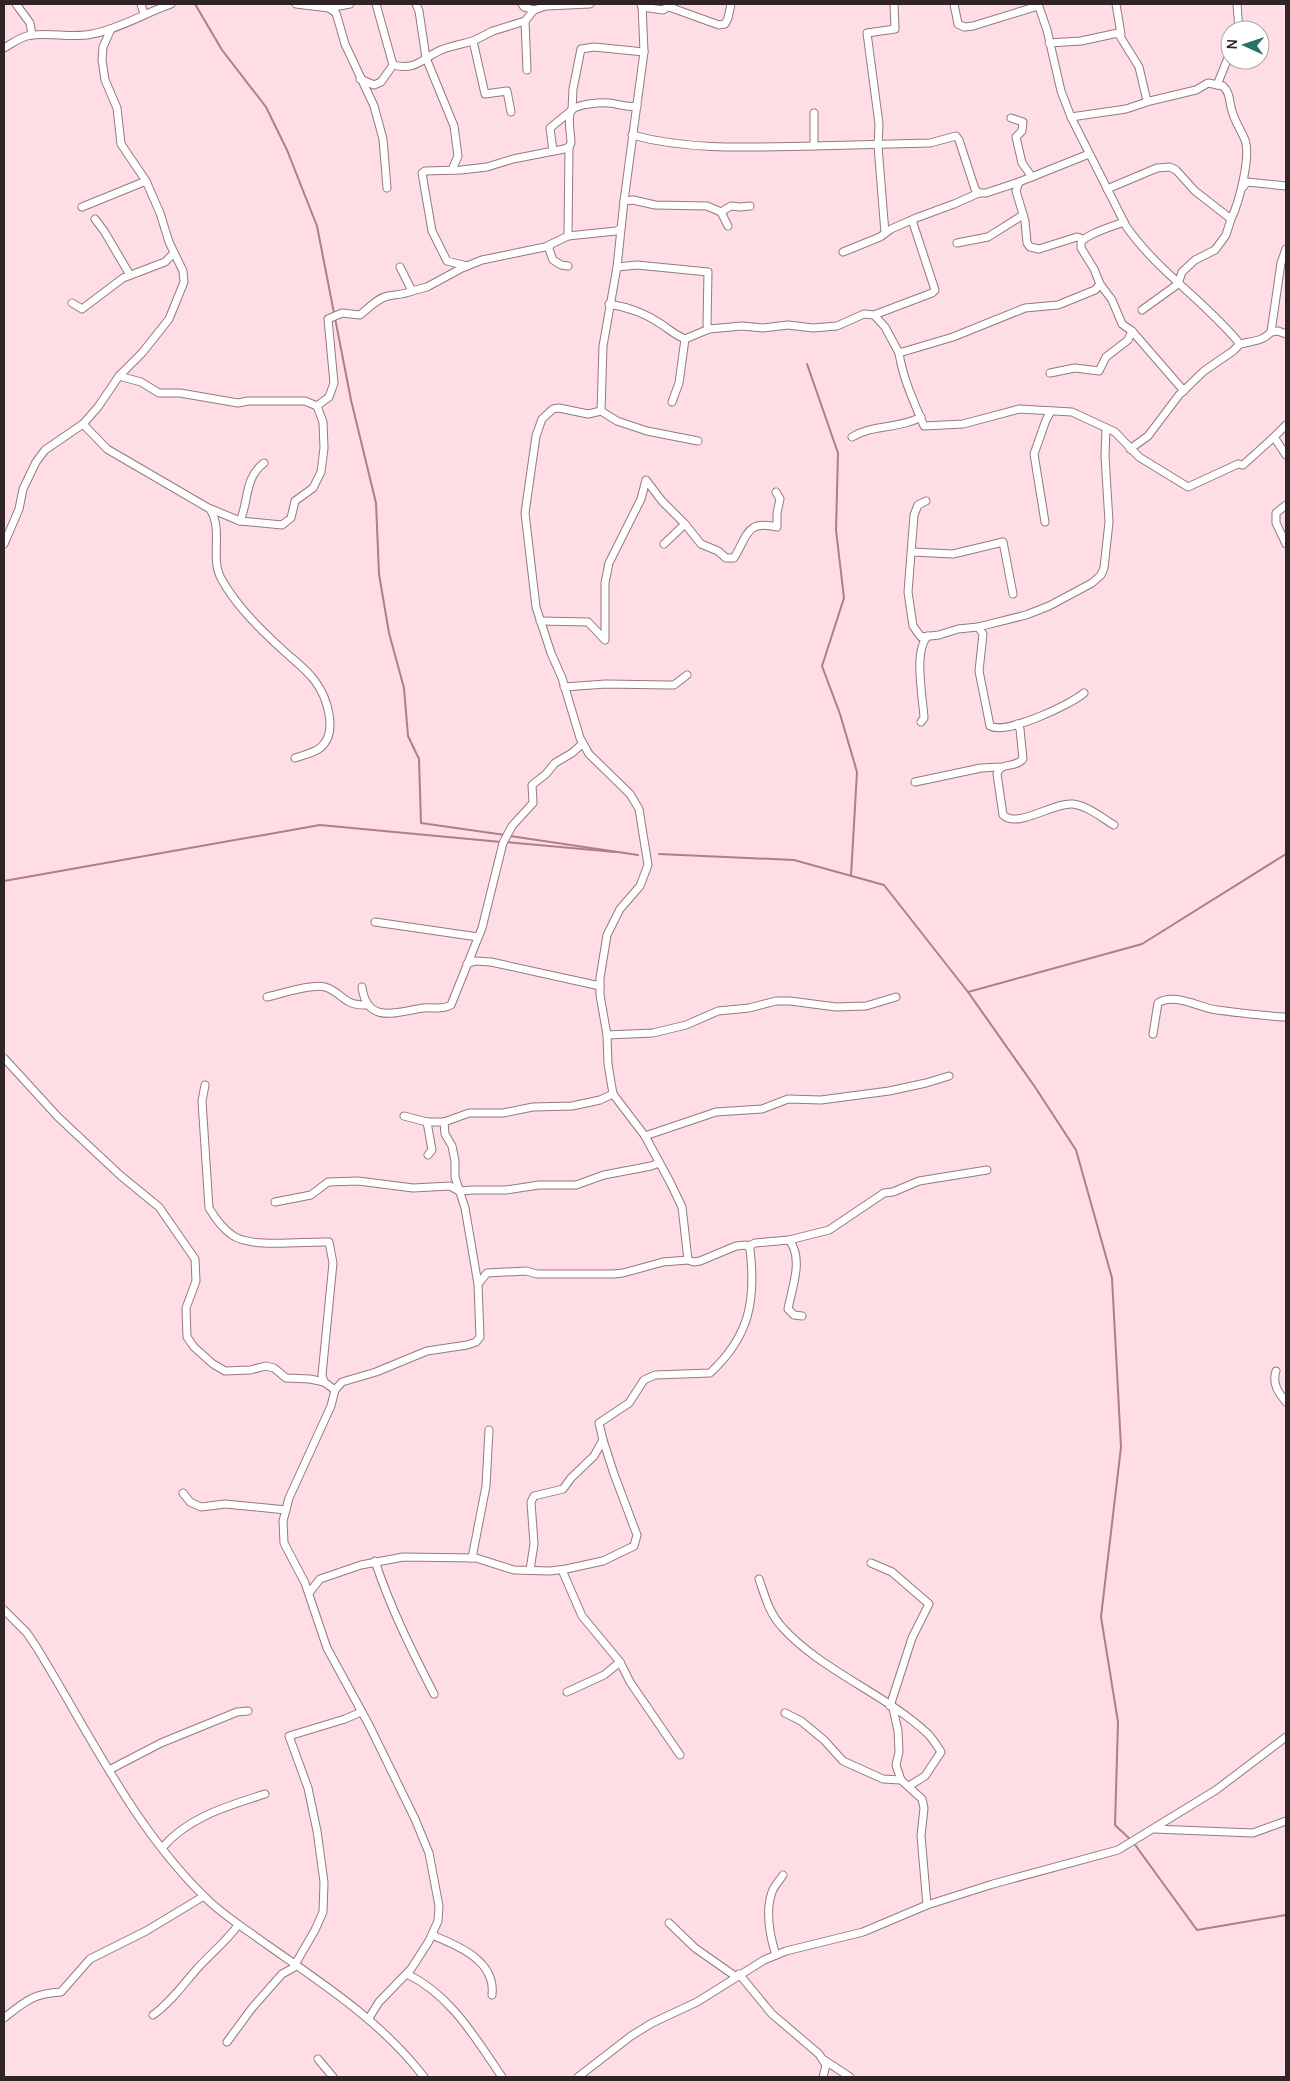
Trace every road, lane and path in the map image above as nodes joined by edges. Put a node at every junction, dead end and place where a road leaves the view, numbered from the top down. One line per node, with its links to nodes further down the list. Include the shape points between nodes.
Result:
1 (16, 4): 25 (street, via 30,23)
2 (141, 4): 20 (street)
3 (171, 4): 20 (street)
4 (296, 4): 18 (street)
5 (345, 4): 18 (street)
6 (376, 4): 31 (street)
7 (416, 4): 30 (street)
8 (522, 4): 19 (street, via 524,8)
9 (590, 4): 19 (street, via 546,6)
10 (731, 4): 17 (street, via 725,24 719,25)
11 (894, 4): 45 (street, via 895,29 867,33 879,124)
12 (954, 4): 16 (street, via 958,24 964,27)
13 (1116, 4): 24 (street)
14 (1237, 4): 21 (street)
15 (641, 5): 17 (street, via 657,9); 29 (street)
16 (1038, 5): 27 (street)
17 (671, 6)
18 (329, 8): 34 (street, via 336,14)
19 (534, 10): 22 (street)
20 (144, 14): 23 (street)
21 (1238, 20)
22 (525, 22): 26 (street, via 493,31); 32 (street)
23 (111, 29): 25 (street, via 75,36); 51 (street, via 103,47 105,80 117,108 122,144)
24 (1120, 34): 27 (street); 36 (street, via 1139,67)
25 (32, 35): 28 (street)
26 (473, 42): 30 (street, via 443,49); 39 (street, via 484,94 507,91)
27 (1050, 43): 41 (street, via 1061,91)
28 (4, 48)
29 (644, 52): 37 (street); 38 (street, via 594,47 580,49)
30 (426, 58): 31 (street, via 418,65); 49 (street, via 454,126 458,156)
31 (393, 65): 34 (street, via 381,82 374,85)
32 (527, 70)
33 (1223, 70): 35 (street)
34 (360, 79): 55 (street, via 374,106 383,139)
35 (1217, 85): 36 (street, via 1208,83); 53 (street, via 1227,90 1233,116 1244,138)
36 (1147, 102): 41 (street, via 1126,109)
37 (637, 106): 38 (street, via 626,108 602,103 577,106); 43 (street)
38 (572, 110): 46 (street); 47 (street, via 550,128)
39 (511, 112)
40 (814, 114): 44 (street)
41 (1071, 117): 48 (street)
42 (1010, 118): 50 (street, via 1023,122 1022,131 1016,137 1022,163)
43 (632, 135): 44 (street, via 675,144 732,148); 58 (street)
44 (814, 146): 45 (street)
45 (878, 146): 57 (street, via 930,143 956,136 975,189); 69 (street)
46 (569, 147): 47 (street); 70 (street)
47 (554, 151): 49 (street, via 513,158 486,167)
48 (1089, 154): 50 (street); 56 (street)
49 (452, 170): 77 (street, via 425,171 422,177 432,231 444,256 450,263)
50 (1032, 178): 52 (street)
51 (146, 181): 60 (street); 76 (street)
52 (1020, 182): 57 (street, via 986,193); 62 (street, via 1016,191)
53 (1243, 186): 54 (street, via 1247,182); 64 (street)
54 (1286, 186)
55 (387, 188)
56 (1107, 189): 64 (street, via 1157,168 1170,168); 66 (street)
57 (979, 192): 65 (street)
58 (624, 201): 61 (street, via 707,206); 68 (street)
59 (750, 206): 61 (street, via 731,206)
60 (82, 207)
61 (721, 212): 67 (street)
62 (1023, 215): 71 (street, via 1027,243 1034,250); 72 (street, via 988,237)
63 (95, 219): 81 (street)
64 (1231, 219): 83 (street, via 1220,244 1194,260 1182,272)
65 (912, 220): 69 (street); 88 (street, via 935,290)
66 (1124, 222): 71 (street); 83 (street, via 1135,239)
67 (728, 226)
68 (620, 229): 70 (street); 80 (street)
69 (885, 233): 75 (street)
70 (568, 236): 73 (street)
71 (1083, 238): 82 (street, via 1081,248)
72 (957, 243)
73 (550, 245): 77 (street); 78 (street, via 553,260)
74 (1286, 249): 91 (street)
75 (843, 252)
76 (174, 253): 81 (street, via 165,262); 97 (street, via 183,271 184,282 169,319)
77 (467, 266): 84 (street)
78 (568, 266)
79 (400, 267): 84 (street)
80 (617, 267): 86 (street); 89 (street, via 637,265 708,272)
81 (130, 275): 85 (street, via 82,309)
82 (1100, 284): 90 (street, via 1112,300 1122,324); 95 (street, via 1095,290 1058,305 1025,308 958,335)
83 (1178, 284): 87 (street); 94 (street)
84 (412, 291): 100 (street, via 402,296 387,296 360,315 342,313 328,319 334,383 329,396)
85 (72, 304)
86 (609, 304): 93 (street, via 627,307); 102 (street, via 603,346)
87 (1142, 310)
88 (874, 315): 89 (street, via 864,314 841,325 821,328 788,325); 95 (street, via 885,327)
89 (709, 329): 93 (street)
90 (1132, 331): 96 (street, via 1128,340 1106,357 1098,371 1075,368); 98 (street)
91 (1270, 332): 92 (street); 94 (street, via 1257,341)
92 (1286, 334)
93 (685, 339): 99 (street, via 679,384)
94 (1240, 344): 98 (street)
95 (899, 353): 103 (street, via 912,401)
96 (1050, 373)
97 (119, 376): 100 (street, via 141,382 159,393 180,393 233,403 305,402); 104 (street)
98 (1184, 391): 110 (street, via 1148,436)
99 (672, 402)
100 (317, 406): 117 (street, via 324,448 321,472 313,488 296,501 290,518 282,526)
101 (1051, 411): 103 (street, via 1019,409 951,426 924,426); 106 (street, via 1072,412); 118 (street, via 1034,454)
102 (601, 412): 109 (street, via 647,431); 125 (street, via 588,414 552,409 542,418 536,436 525,513)
103 (921, 417): 107 (street, via 898,426 869,429)
104 (83, 424): 116 (street, via 106,449); 120 (street, via 45,450 36,462)
105 (1286, 426): 108 (street)
106 (1106, 428): 110 (street); 126 (street, via 1108,537 1100,575 1049,606)
107 (852, 437)
108 (1274, 437): 110 (street, via 1243,465 1238,464 1188,487); 111 (street)
109 (698, 441)
110 (1130, 449)
111 (1286, 455)
112 (264, 463): 117 (street, via 250,480)
113 (776, 492): 119 (street, via 780,499 777,527 761,524 751,528 734,558 726,558 701,544)
114 (926, 501): 123 (street, via 918,505 914,515)
115 (1286, 505): 122 (street, via 1276,513 1276,524)
116 (210, 509): 117 (street); 134 (street, via 218,530 216,551 222,580 247,614 316,682 331,720 330,734 320,748)
117 (240, 521)
118 (1045, 522)
119 (685, 524): 121 (street); 125 (street, via 662,502 646,480 641,499 609,563 605,583 605,640 588,622)
120 (4, 544)
121 (664, 544)
122 (1286, 544)
123 (912, 552): 124 (street, via 953,554 1003,542); 127 (street, via 908,592 913,626 918,635)
124 (1013, 594)
125 (540, 621): 129 (street)
126 (978, 627): 127 (street); 132 (street, via 982,634 979,671 990,726 997,728)
127 (928, 636): 131 (street, via 921,651 924,718)
128 (687, 675): 129 (street, via 670,685)
129 (564, 687): 133 (street)
130 (1084, 693): 132 (street, via 1063,706)
131 (921, 722)
132 (1017, 724): 135 (street, via 1023,759 1018,764)
133 (582, 744): 139 (street, via 534,781 532,803 504,841 492,895); 141 (street, via 636,801 648,857 646,874 640,886 620,909 607,935)
134 (295, 758)
135 (1000, 767): 136 (street); 137 (street, via 997,774 999,797 1002,815 1008,819 1070,804 1089,810)
136 (915, 782)
137 (1114, 825)
138 (376, 922): 139 (street)
139 (478, 937): 140 (street)
140 (467, 964): 141 (street, via 491,962); 145 (street, via 453,1002 446,1008 393,1014 374,1010)
141 (600, 986): 148 (street)
142 (362, 988): 145 (street)
143 (267, 997): 145 (street, via 319,986 350,1003)
144 (896, 997): 148 (street, via 866,1006 836,1007 776,1001 718,1012 686,1025 653,1033)
145 (368, 1005)
146 (1286, 1017): 147 (street, via 1215,1010 1187,1001 1163,1000 1158,1003)
147 (1153, 1034)
148 (607, 1035): 152 (street)
149 (4, 1058): 168 (street, via 58,1117 159,1207 195,1258 196,1281 186,1308 187,1337 194,1347 225,1371 266,1366 286,1378)
150 (949, 1076): 156 (street, via 889,1091 821,1100 788,1098 762,1109 716,1112)
151 (205, 1085): 168 (street, via 202,1101 209,1208 216,1220 232,1236 246,1240 329,1242 333,1263 322,1364)
152 (613, 1094): 155 (street, via 572,1106 469,1113); 156 (street)
153 (404, 1116): 154 (street)
154 (426, 1122): 155 (street); 157 (street, via 432,1150)
155 (444, 1122): 160 (street, via 445,1134 452,1146)
156 (645, 1136): 158 (street)
157 (428, 1155)
158 (659, 1163): 160 (street, via 576,1184); 164 (street, via 682,1206)
159 (987, 1170): 162 (street, via 919,1181 884,1193 829,1230)
160 (459, 1191): 161 (street, via 450,1186 413,1188 358,1181 328,1182 311,1195); 165 (street)
161 (275, 1202)
162 (789, 1240): 163 (street); 166 (street, via 796,1258 788,1309 794,1315)
163 (749, 1246): 164 (street, via 736,1246 694,1262); 172 (street, via 753,1293 745,1328 733,1346 710,1373 655,1375 644,1380 629,1402 599,1423)
164 (688, 1260): 165 (street, via 663,1262 613,1274 486,1273)
165 (478, 1284): 169 (street, via 480,1337 476,1342 427,1350 376,1372 342,1382)
166 (802, 1316)
167 (1276, 1371): 170 (street, via 1275,1385)
168 (324, 1382): 169 (street)
169 (335, 1390): 174 (street)
170 (1286, 1402)
171 (490, 1430): 175 (street, via 486,1486)
172 (603, 1440): 178 (street, via 594,1456 563,1490 534,1496 531,1502 534,1544); 179 (street, via 637,1535 634,1546 603,1561)
173 (183, 1493): 174 (street, via 190,1502 201,1507 225,1504)
174 (286, 1510): 181 (street, via 284,1543)
175 (472, 1558): 176 (street, via 403,1557); 178 (street, via 514,1570)
176 (375, 1561): 181 (street, via 320,1579); 185 (street)
177 (871, 1563): 186 (street, via 892,1572 929,1604 912,1638)
178 (530, 1570): 179 (street)
179 (562, 1570): 183 (street, via 582,1616)
180 (758, 1579): 186 (street, via 766,1604 782,1627 814,1656)
181 (309, 1593): 188 (street, via 327,1648)
182 (4, 1610): 192 (street, via 37,1648)
183 (620, 1662): 184 (street, via 604,1675); 191 (street)
184 (567, 1692)
185 (434, 1694)
186 (892, 1707): 193 (street, via 898,1732 896,1765); 194 (street, via 929,1734 942,1752 925,1776)
187 (248, 1710): 192 (street, via 161,1743)
188 (361, 1712): 204 (street, via 429,1853 439,1906 438,1921); 206 (street, via 289,1736 308,1788 324,1882 323,1912)
189 (785, 1713): 193 (street, via 801,1721 824,1740 843,1761 883,1779)
190 (1286, 1737): 197 (street, via 1216,1790)
191 (680, 1755)
192 (110, 1770): 198 (street)
193 (901, 1780): 194 (street)
194 (909, 1786): 201 (street, via 922,1799 924,1808 921,1836)
195 (265, 1794): 198 (street, via 213,1812 169,1839)
196 (1286, 1821): 197 (street, via 1253,1833)
197 (1154, 1829): 201 (street, via 1102,1856)
198 (162, 1848): 200 (street)
199 (783, 1875): 205 (street, via 772,1892 769,1912 771,1941)
200 (204, 1896): 203 (street); 211 (street, via 90,1960 61,1992 42,1993)
201 (927, 1905): 205 (street, via 862,1932)
202 (669, 1924): 208 (street, via 695,1948)
203 (238, 1925): 206 (street); 210 (street, via 227,1941)
204 (432, 1935): 207 (street); 209 (street, via 483,1963 494,1984)
205 (776, 1955): 208 (street)
206 (295, 1964): 212 (street); 213 (street, via 252,2008)
207 (407, 1974): 212 (street, via 379,2002); 218 (street, via 446,2001 478,2040)
208 (737, 1975): 215 (street, via 781,2023); 219 (street, via 696,2002 631,2036)
209 (492, 1995)
210 (153, 2015)
211 (4, 2018)
212 (369, 2018): 217 (street)
213 (227, 2042)
214 (318, 2059): 216 (street)
215 (824, 2060): 220 (street, via 826,2070); 221 (street)
216 (333, 2077)
217 (422, 2077)
218 (502, 2077)
219 (578, 2077)
220 (823, 2077)
221 (850, 2077)

